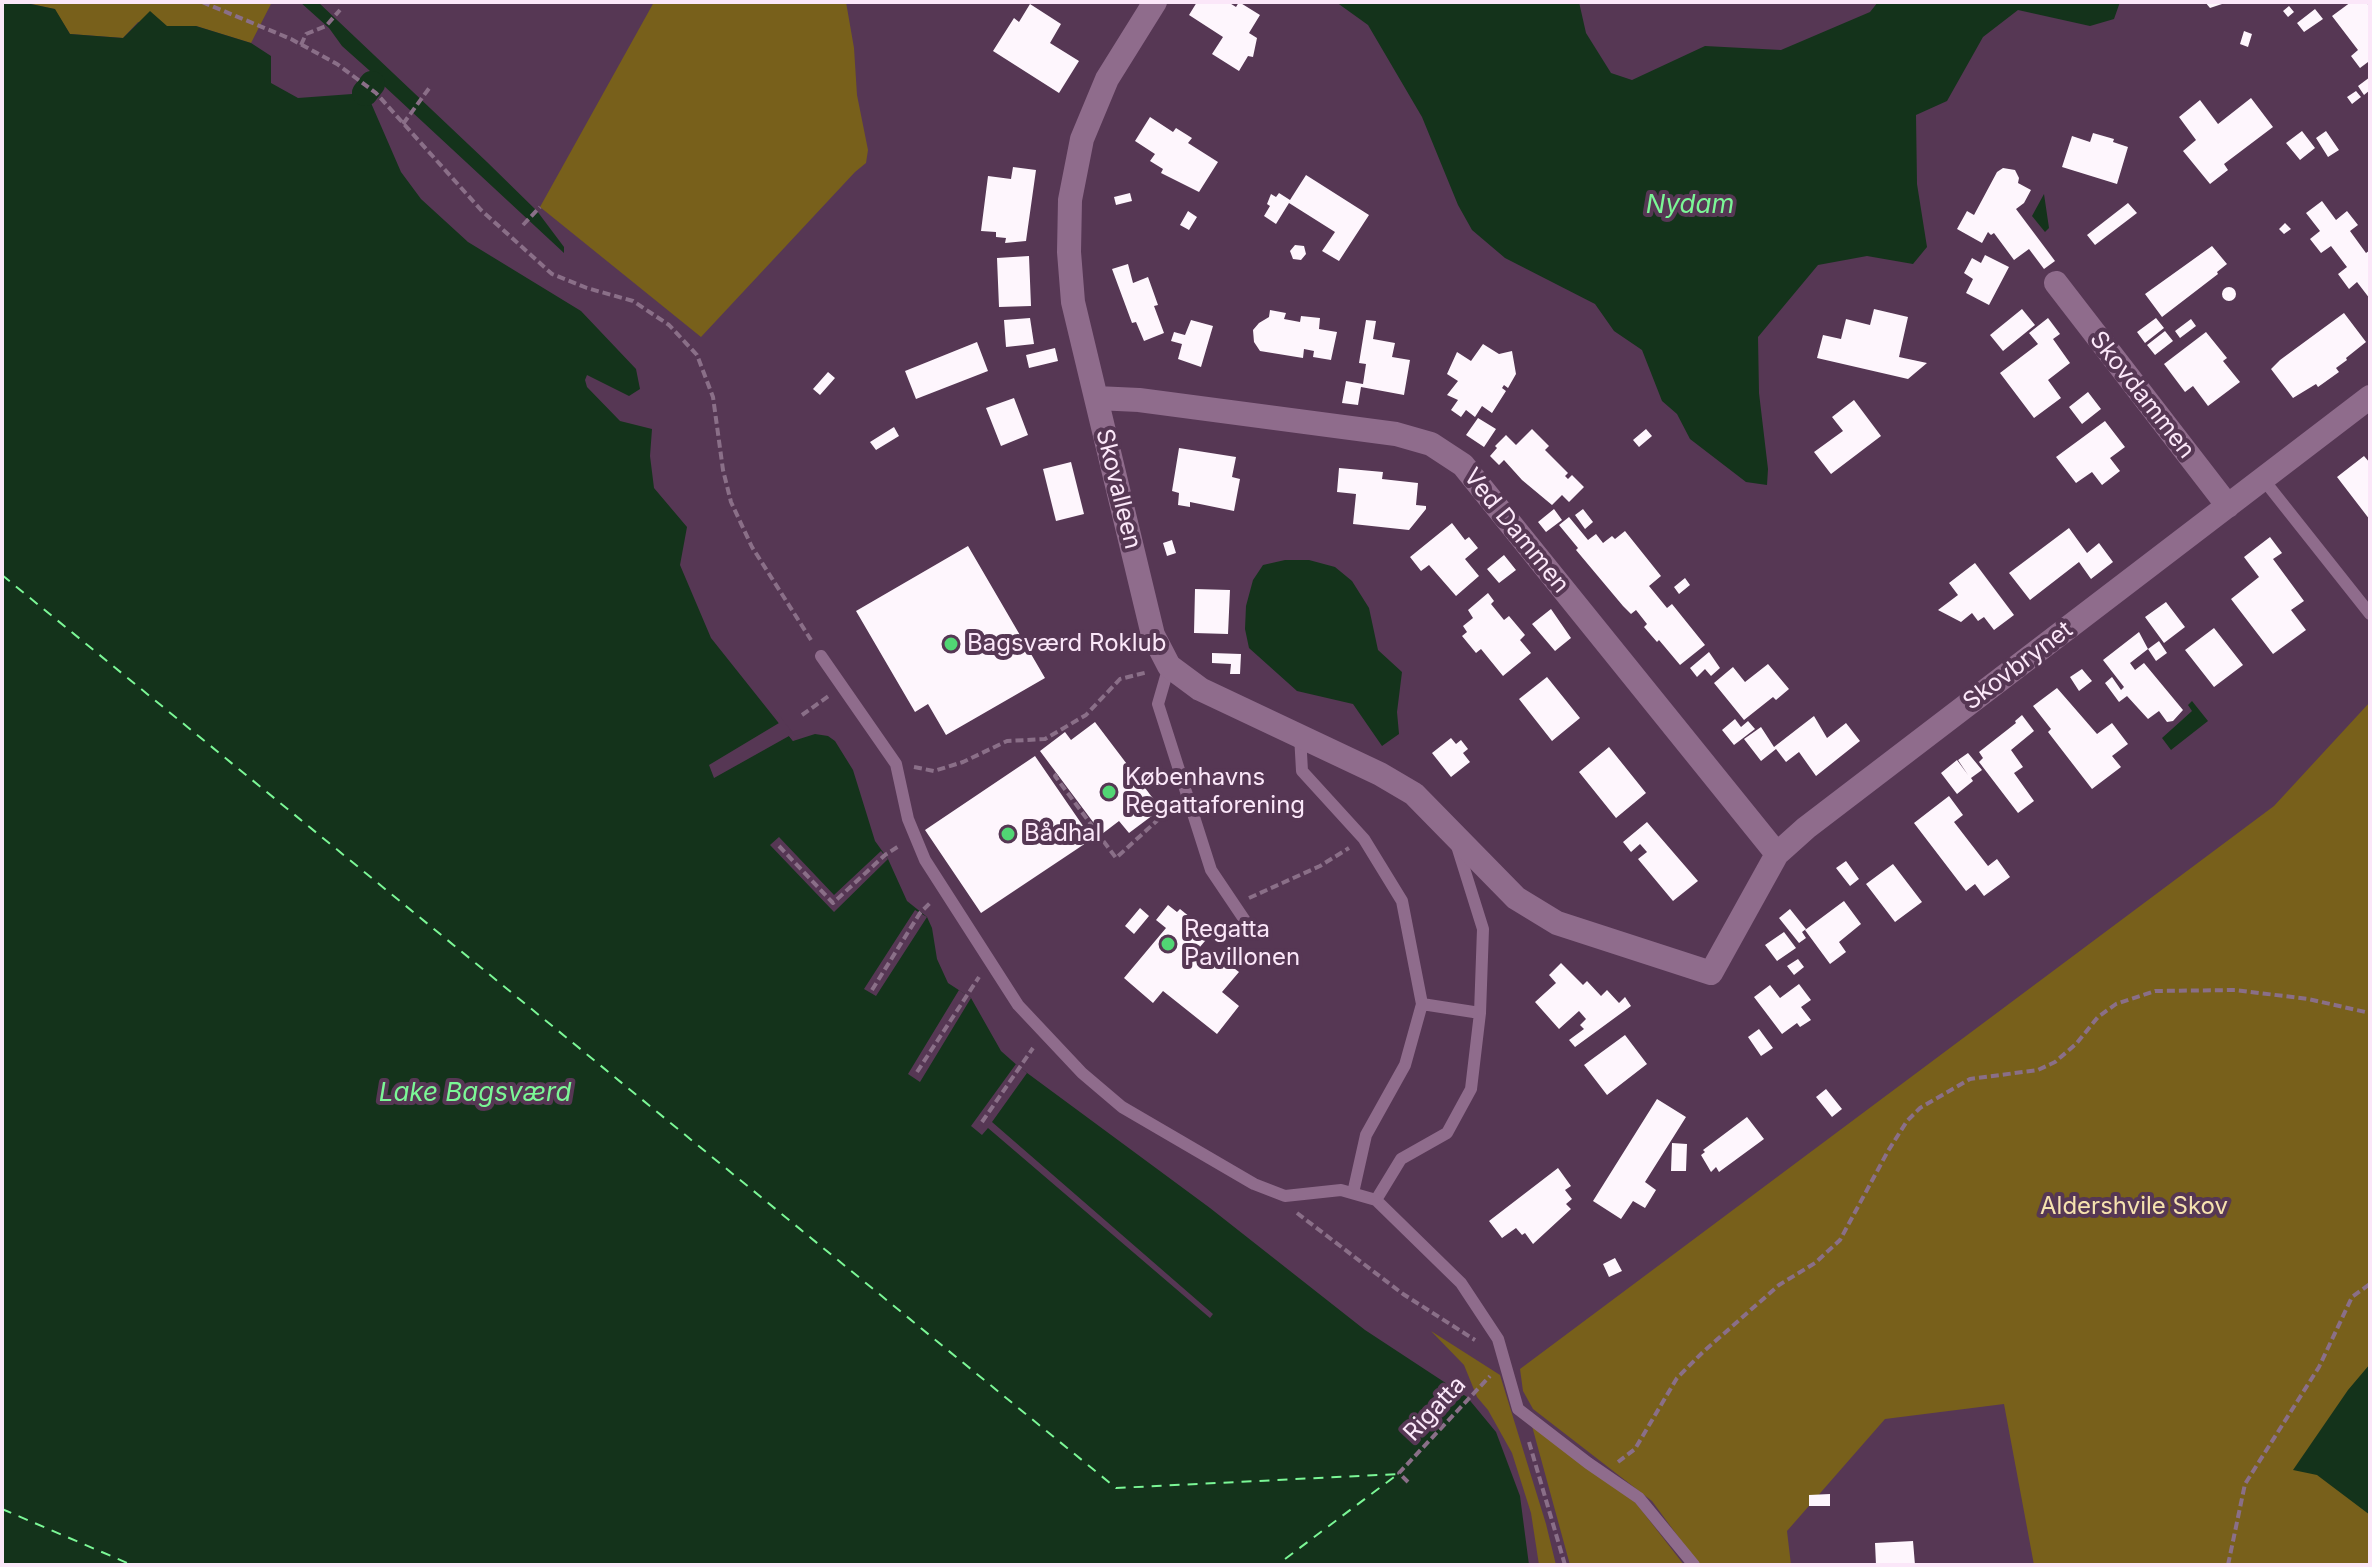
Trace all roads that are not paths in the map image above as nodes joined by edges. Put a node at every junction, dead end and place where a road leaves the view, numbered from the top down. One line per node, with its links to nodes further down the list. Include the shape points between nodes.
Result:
1 (1155, 2): 4 (street, Skovalleen, via 1107,79 1082,139 1070,200 1073,302)
2 (2056, 283): 6 (street, Skovdammen)
3 (2370, 397): 5 (street, Skovbrynet)
4 (1096, 398): 9 (street, Skovalleen, via 1153,635); 12 (street, Ved Dammen, via 1396,434 1431,444 1463,465)
5 (2263, 479): 6 (street, Skovbrynet); 7 (lane)
6 (2228, 506): 12 (street, Skovbrynet)
7 (2370, 614)
8 (821, 656): 17 (lane, via 896,764 914,836 944,889 1018,1005 1082,1073 1122,1107 1254,1184 1285,1196)
9 (1169, 666): 10 (street, Skovalleen, via 1200,689); 13 (lane, via 1158,704 1211,870)
10 (1300, 735): 11 (street, Skovalleen, via 1414,794); 15 (lane, via 1302,771 1364,839 1402,901)
11 (1450, 828): 14 (street, Skovalleen, via 1516,898 1557,923); 16 (lane, via 1483,929)
12 (1777, 854): 14 (street, Skovbrynet)
13 (1252, 931)
14 (1711, 973)
15 (1422, 1004): 16 (lane); 17 (lane, via 1405,1065 1366,1135)
16 (1480, 1013): 18 (lane, via 1471,1089 1447,1133 1401,1159)
17 (1353, 1193): 18 (lane)
18 (1376, 1200): 19 (lane, via 1461,1283 1498,1339 1518,1409 1639,1498)
19 (1694, 1565)

